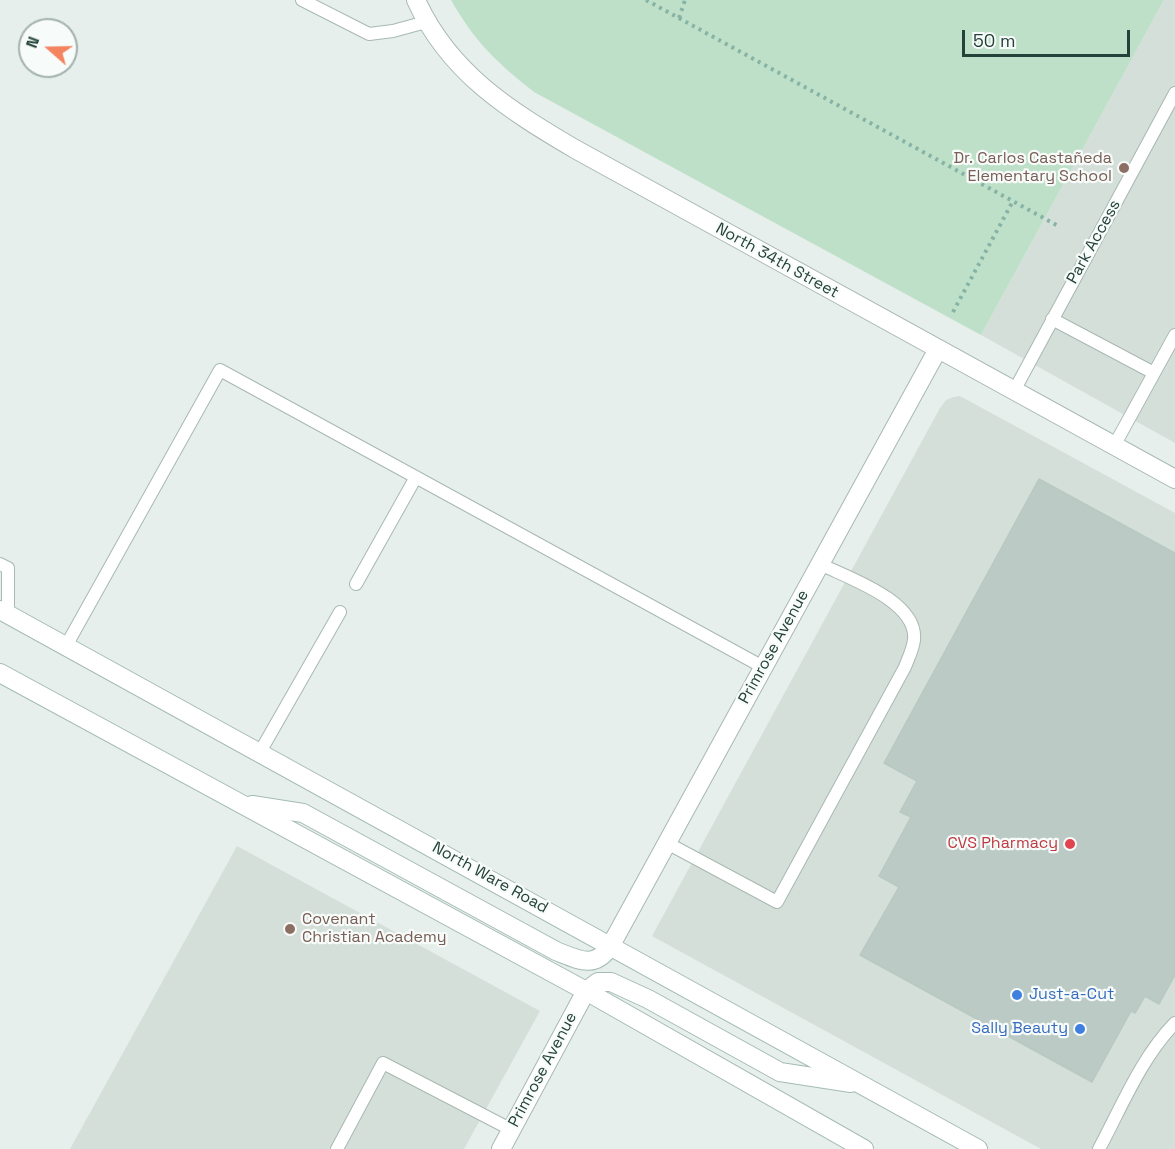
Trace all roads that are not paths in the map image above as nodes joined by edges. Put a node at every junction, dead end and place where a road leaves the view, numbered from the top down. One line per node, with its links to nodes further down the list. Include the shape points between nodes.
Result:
1 (302, 0): 3 (lane)
2 (416, 0): 4 (main road, North 34th Street)
3 (317, 4): 4 (lane, via 369,34)
4 (426, 22): 8 (main road, North 34th Street, via 453,60 514,113)
5 (1175, 93): 6 (lane, Park Access)
6 (1052, 319): 9 (lane); 10 (lane, Park Access)
7 (1175, 335): 9 (lane)
8 (938, 349): 10 (main road, North 34th Street); 15 (main road, Primrose Avenue)
9 (1154, 373): 11 (lane)
10 (1014, 391): 11 (main road, North 34th Street)
11 (1114, 446): 13 (main road, North 34th Street)
12 (416, 477): 16 (lane); 19 (lane, via 220,370); 20 (lane)
13 (1175, 479)
14 (0, 564): 17 (lane, via 8,568)
15 (820, 564): 20 (main road, Primrose Avenue); 24 (lane, via 885,596 902,609 912,624 914,640 905,667 777,902)
16 (356, 584)
17 (4, 612): 19 (main road, North Ware Road)
18 (340, 612): 22 (lane)
19 (66, 646): 22 (main road, North Ware Road)
20 (763, 667): 24 (main road, Primrose Avenue)
21 (0, 673): 23 (main road)
22 (260, 753): 25 (main road, North Ware Road)
23 (238, 803): 25 (main road, via 303,813 556,951 589,961 604,956); 26 (main road)
24 (667, 843): 25 (main road, Primrose Avenue)
25 (611, 945): 28 (main road, North Ware Road)
26 (586, 992): 28 (main road, via 598,982 611,982 780,1072); 29 (main road, Primrose Avenue); 32 (main road)
27 (1175, 1023): 34 (lane, via 1148,1057)
28 (862, 1084): 33 (main road, North Ware Road)
29 (512, 1130): 30 (lane, via 383,1063); 31 (main road, Primrose Avenue)
30 (337, 1149)
31 (501, 1149)
32 (864, 1149)
33 (978, 1149)
34 (1099, 1149)

